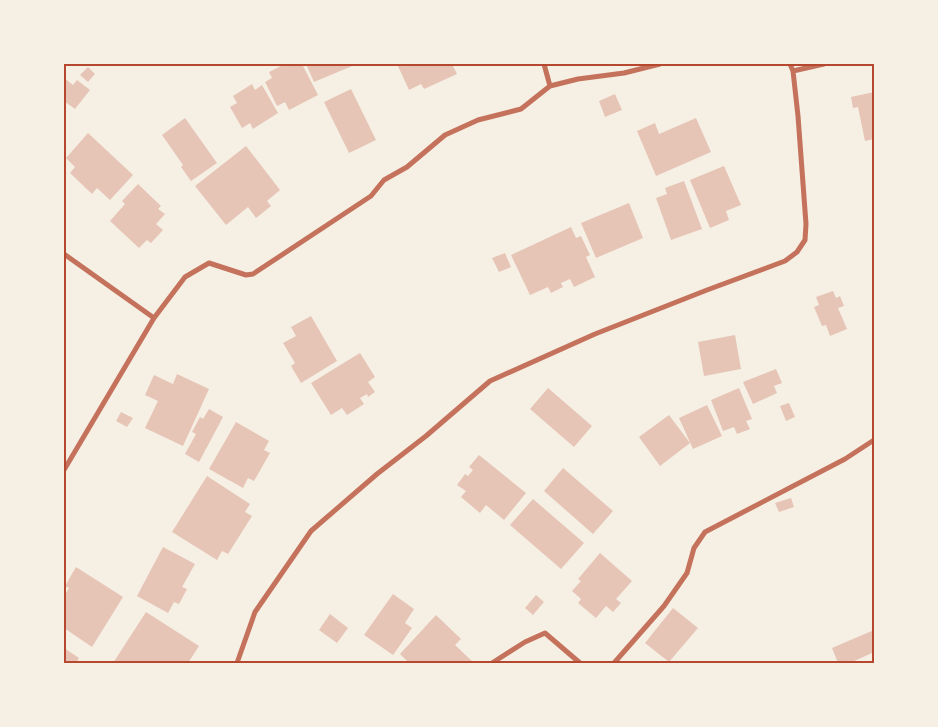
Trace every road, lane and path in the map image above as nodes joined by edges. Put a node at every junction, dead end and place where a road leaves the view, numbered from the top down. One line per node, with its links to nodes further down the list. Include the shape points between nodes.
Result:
1 (544, 64): 6 (street)
2 (660, 64): 6 (street)
3 (790, 64): 5 (street)
4 (824, 64): 5 (street)
5 (793, 71): 11 (street, via 806,224 805,240 797,252 785,261 595,334 490,381 312,531 255,612)
6 (550, 86): 8 (street, via 521,109 478,120 445,135 407,167 384,180 371,196 254,274 246,275 209,263 185,277)
7 (64, 254): 8 (street)
8 (154, 318): 10 (street)
9 (874, 440): 14 (street, via 845,459 705,532 694,548 688,573)
10 (64, 470)
11 (237, 663)
12 (492, 663): 13 (street, via 545,633)
13 (580, 663)
14 (614, 663)

